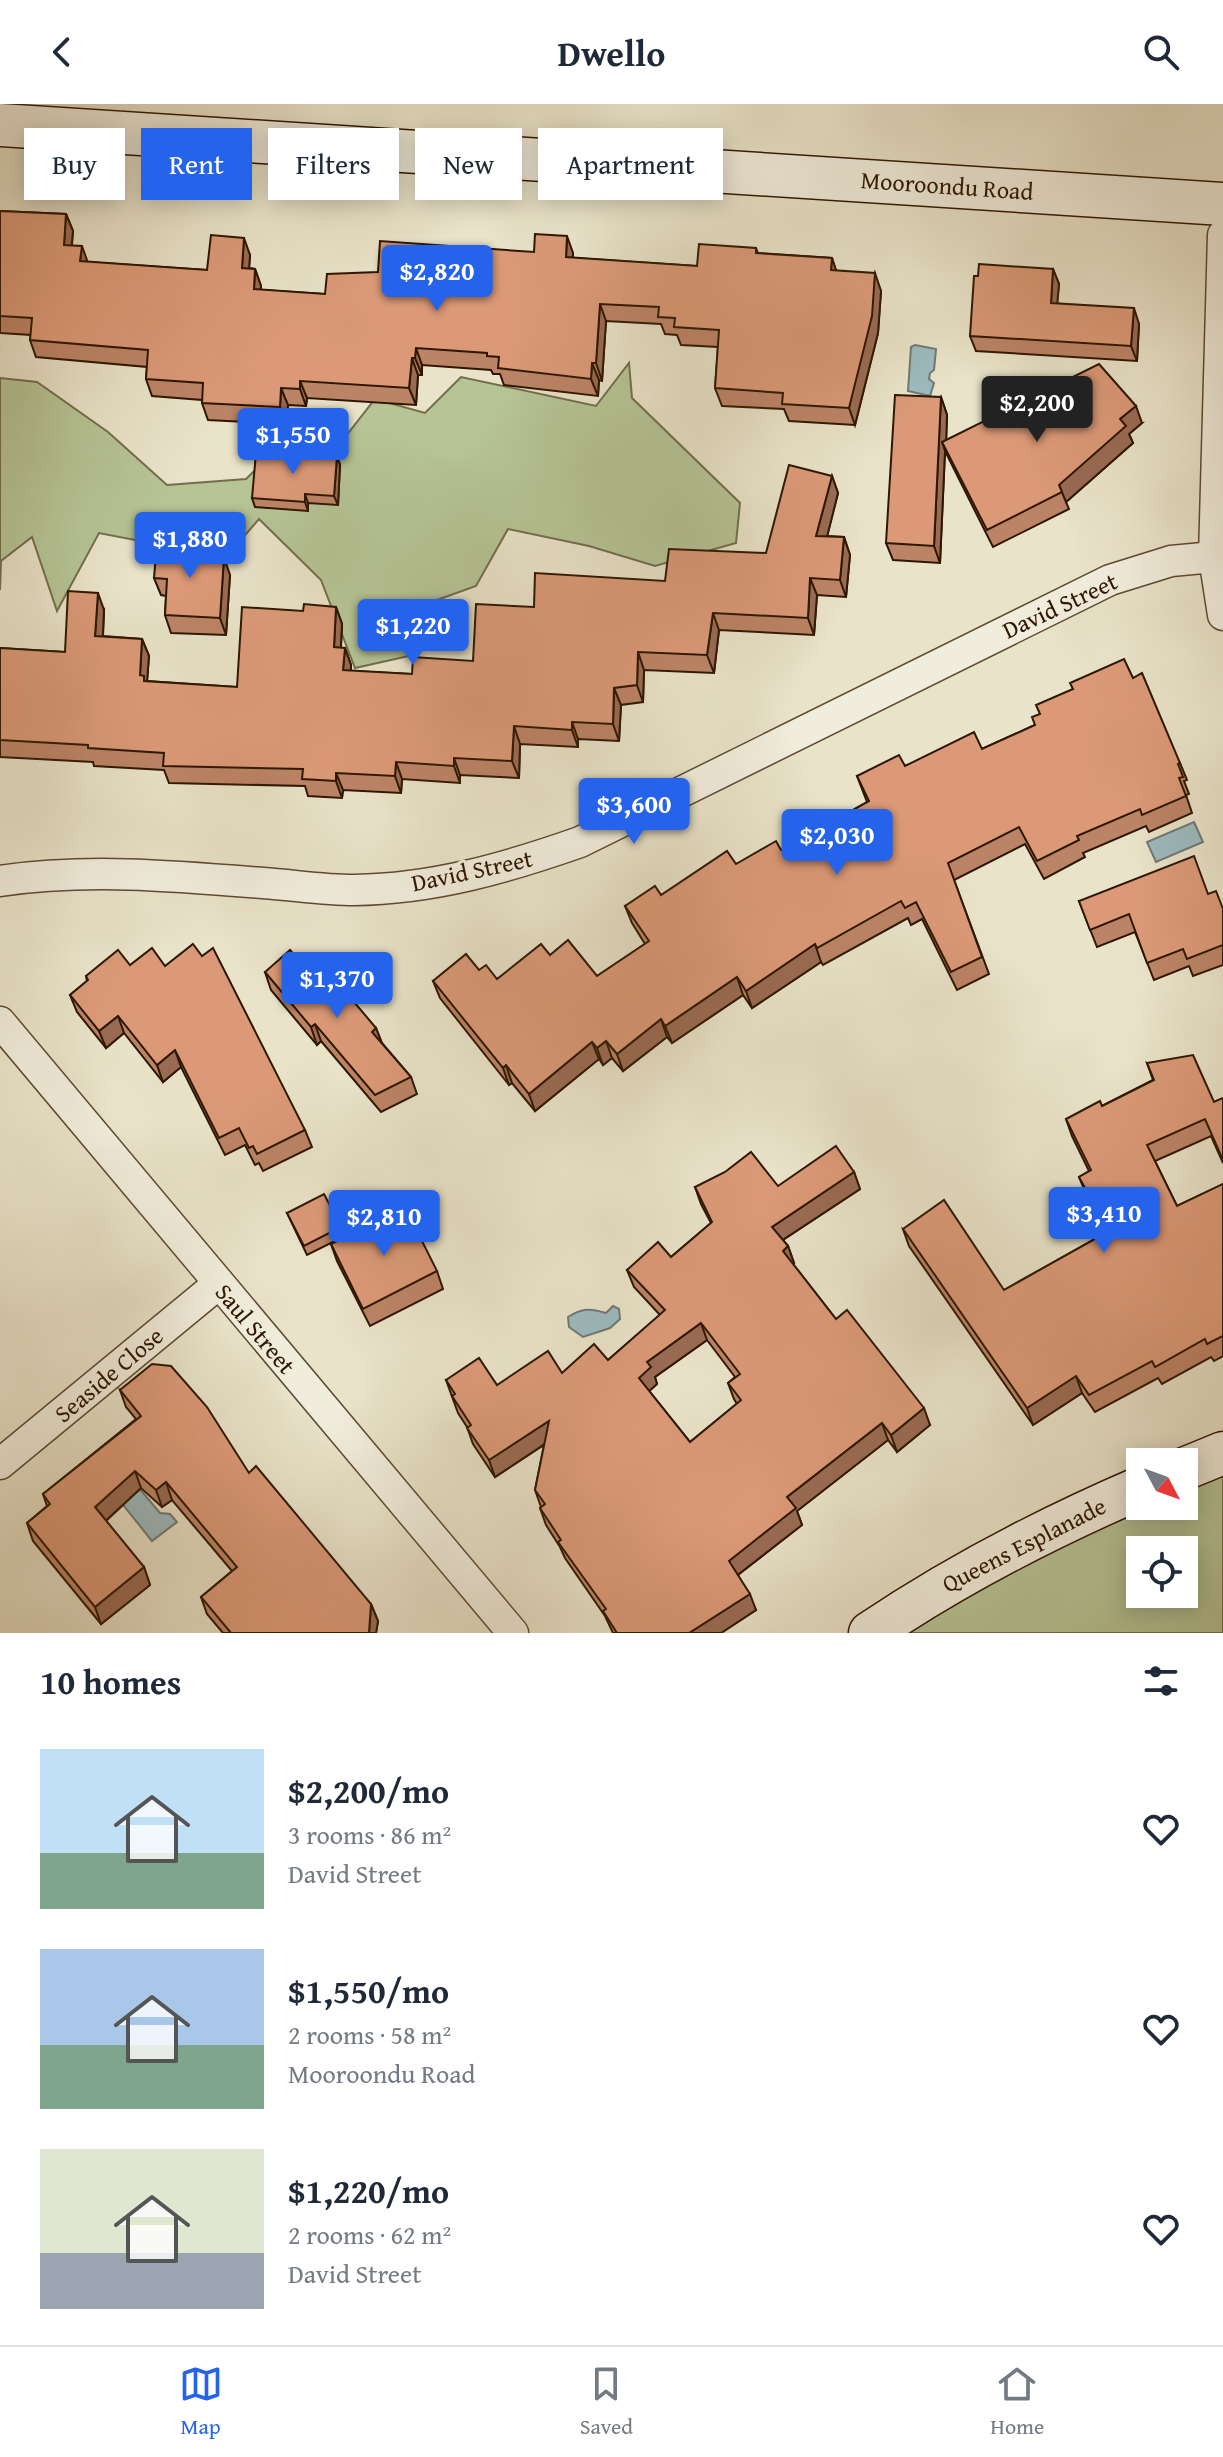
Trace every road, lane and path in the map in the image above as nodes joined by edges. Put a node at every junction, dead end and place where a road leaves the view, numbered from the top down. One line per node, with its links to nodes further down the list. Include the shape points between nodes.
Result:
1 (0, 125): 2 (street, Mooroondu Road)
2 (1223, 204)
3 (1223, 235): 4 (street)
4 (1214, 557): 5 (street); 6 (street, David Street, via 1171,561 1110,580 580,842 505,869 434,884 353,890 190,877 32,876)
5 (1223, 615)
6 (0, 881)
7 (0, 1022): 8 (street, Saul Street)
8 (217, 1285): 11 (street, Seaside Close); 13 (street, Saul Street)
9 (1223, 1453): 10 (street)
10 (1198, 1463)
11 (0, 1464)
12 (1126, 1494): 14 (street, Queens Esplanade, via 1050,1526 956,1577)
13 (513, 1633)
14 (870, 1633)

